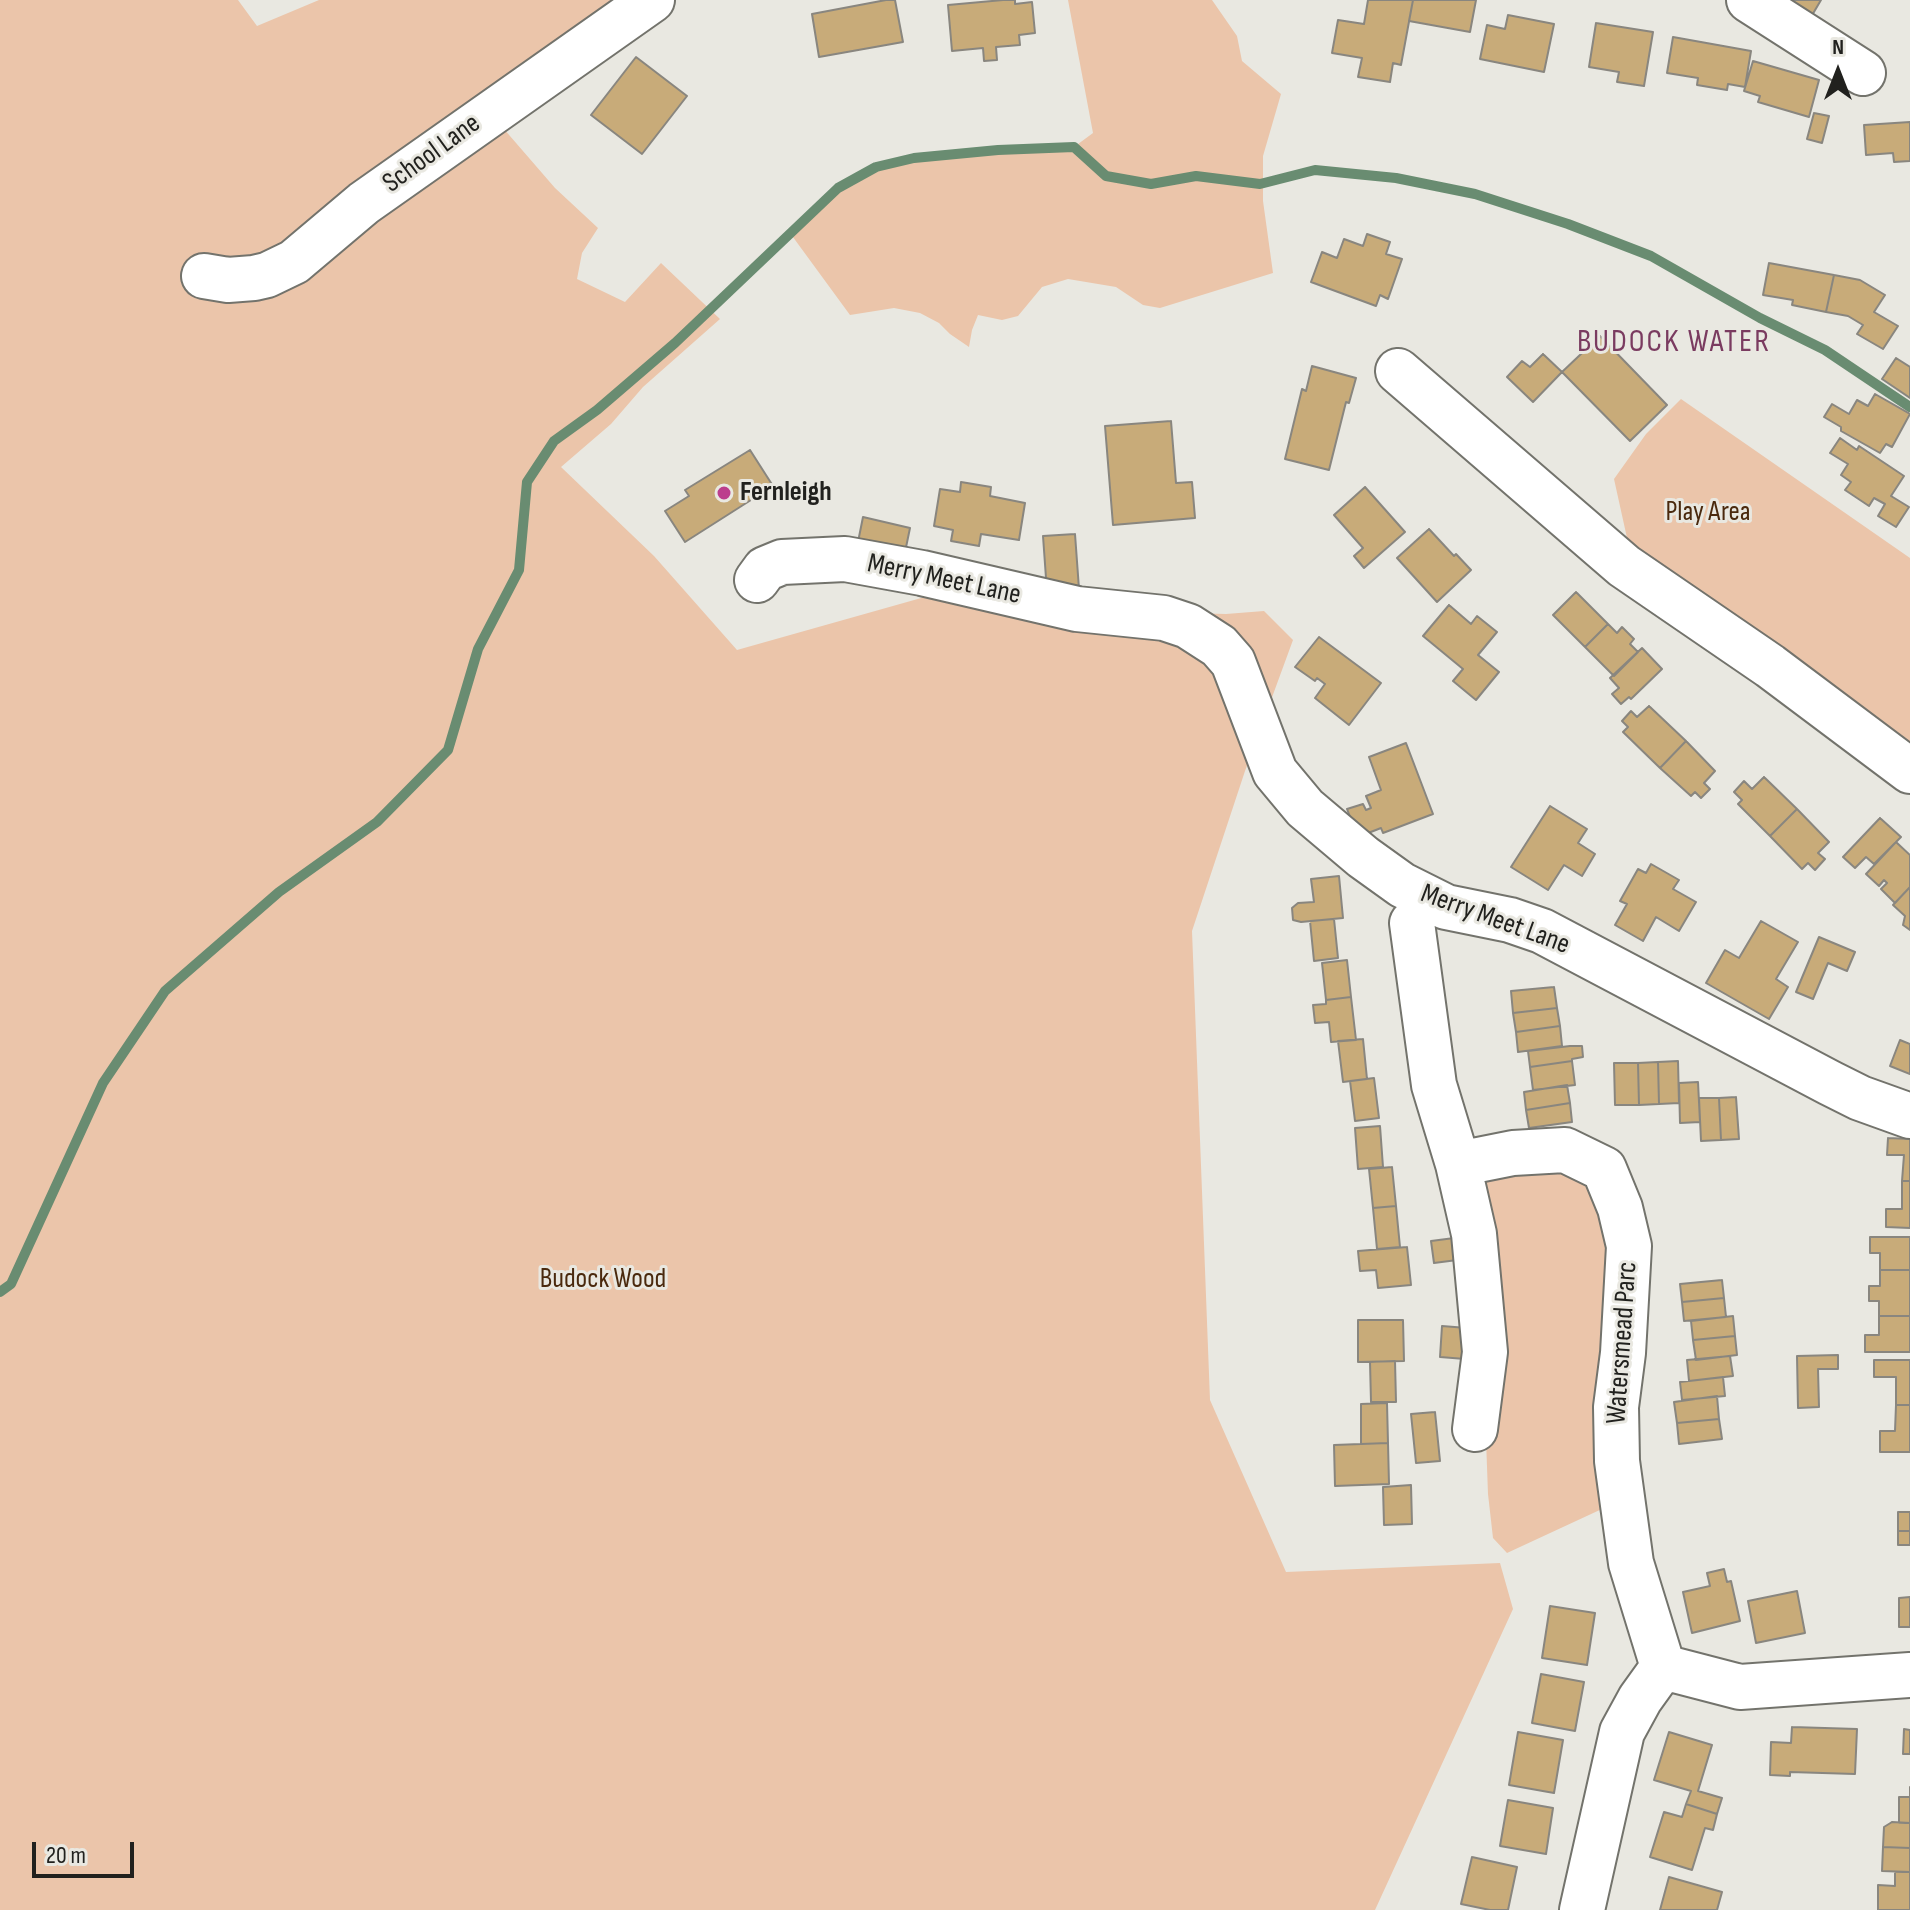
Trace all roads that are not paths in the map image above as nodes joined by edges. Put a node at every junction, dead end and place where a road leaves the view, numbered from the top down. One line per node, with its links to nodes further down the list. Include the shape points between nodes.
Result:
1 (652, 0): 4 (street, School Lane, via 364,203 294,262 254,278)
2 (1749, 0): 3 (street)
3 (1863, 73)
4 (204, 276)
5 (1398, 371): 7 (street, via 1624,566)
6 (757, 580): 9 (street, Merry Meet Lane, via 765,569 782,562 845,559 1077,609 1164,618 1188,626 1233,662 1275,772 1305,808 1402,885 1446,907 1542,931 1830,1083)
7 (1910, 771)
8 (1412, 923): 10 (street, via 1434,1085)
9 (1910, 1116)
10 (1458, 1164): 11 (street, via 1474,1234 1485,1352); 12 (street, Watersmead Parc, via 1565,1150 1604,1169 1615,1195 1629,1246 1616,1407 1617,1461 1631,1563)
11 (1475, 1429)
12 (1663, 1667): 13 (street, via 1740,1687); 14 (street, via 1622,1732)
13 (1910, 1675)
14 (1582, 1910)

